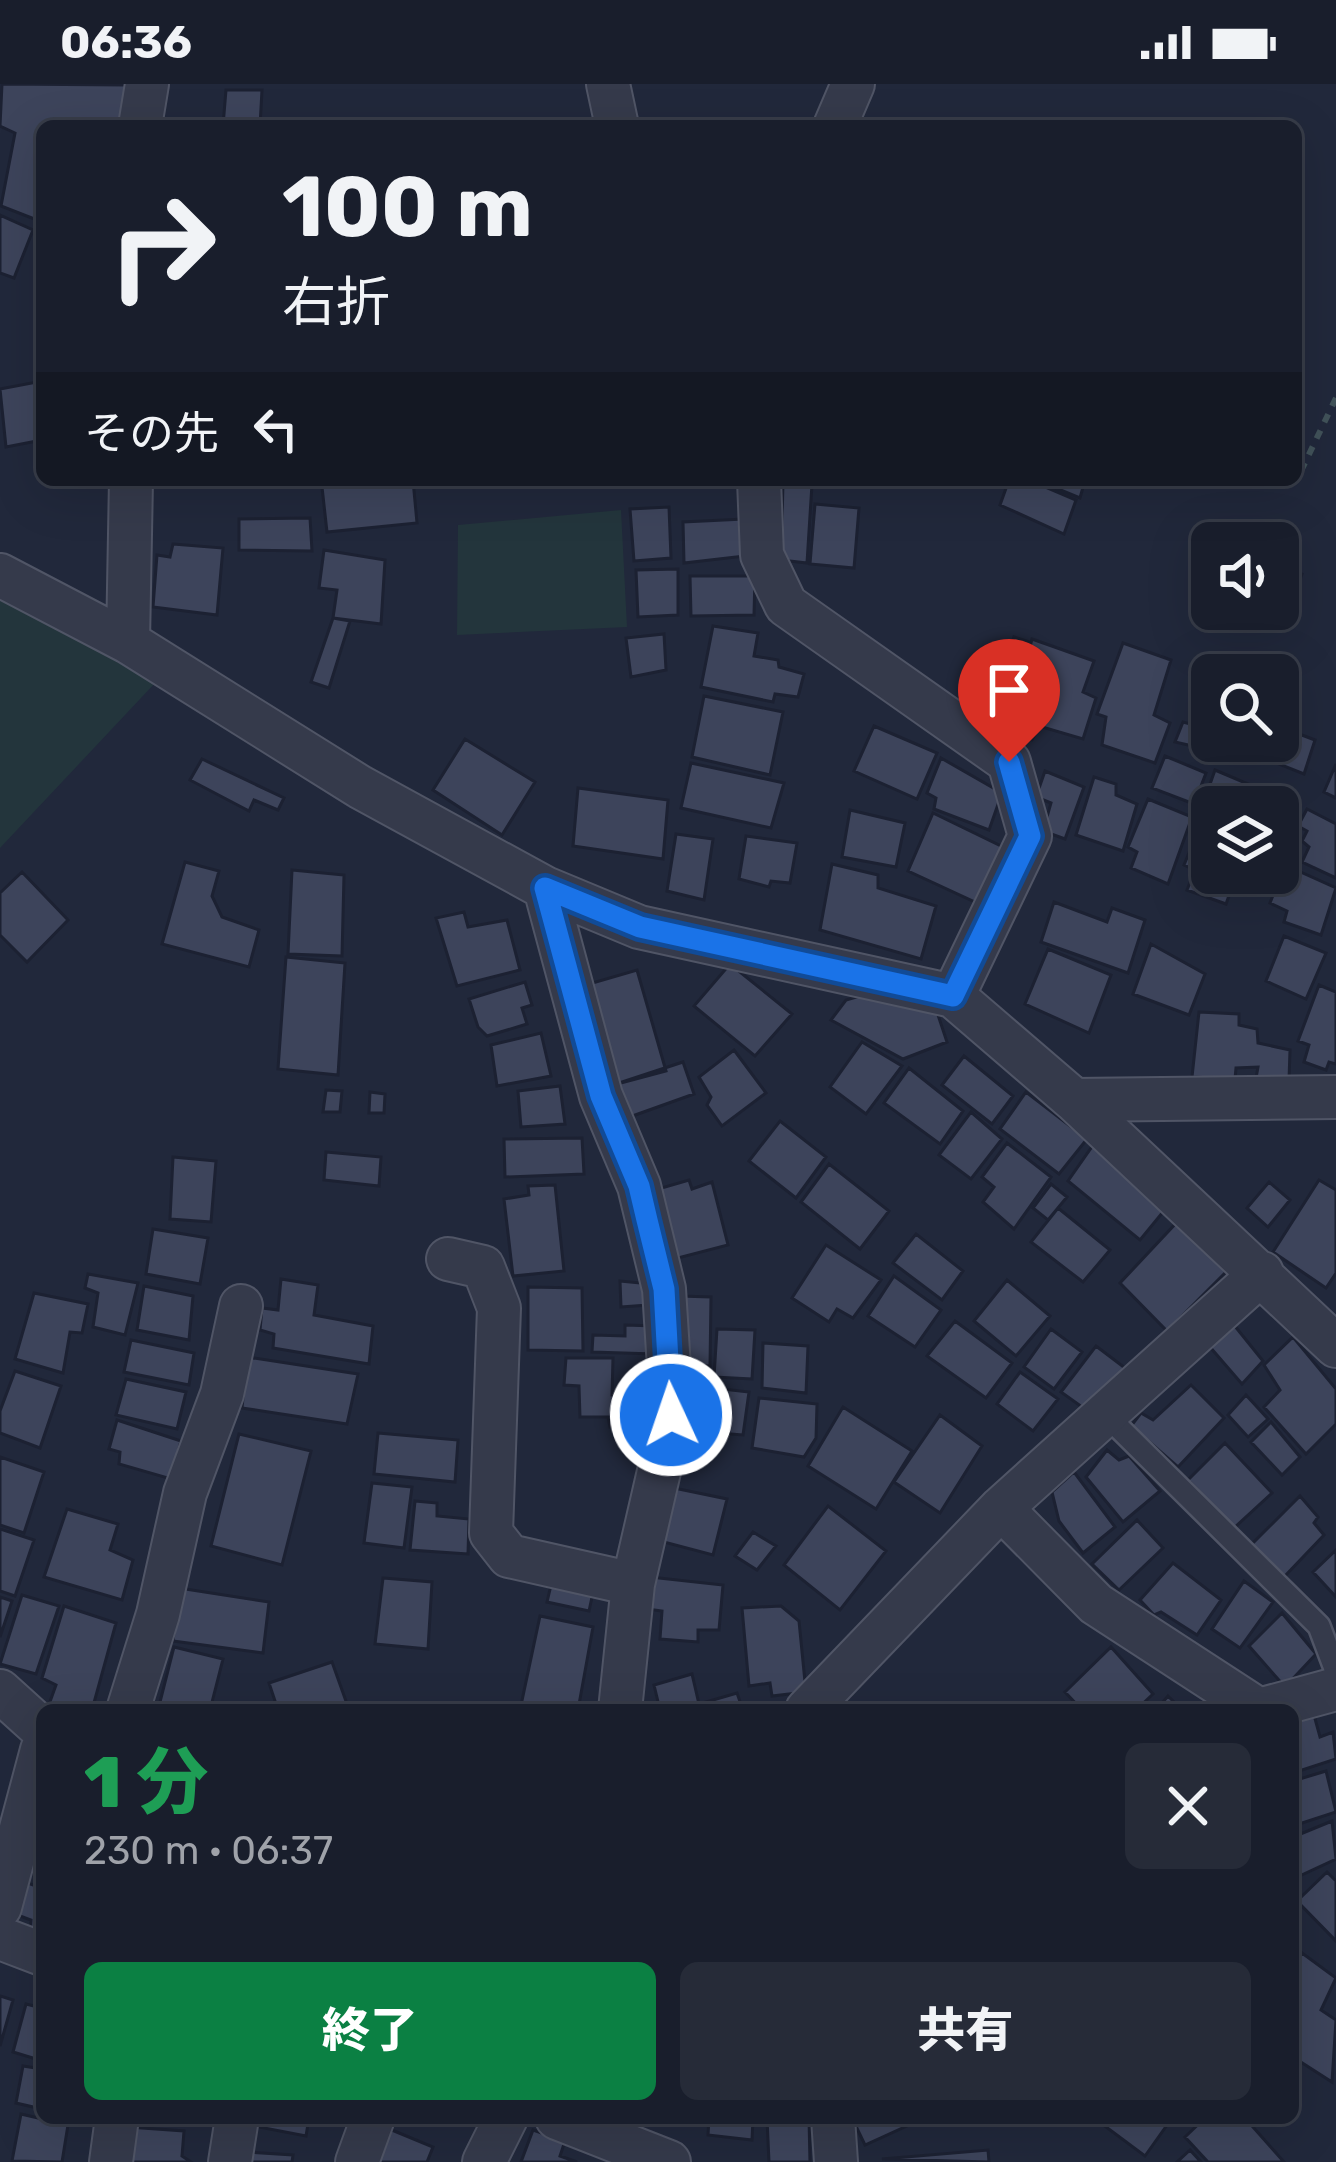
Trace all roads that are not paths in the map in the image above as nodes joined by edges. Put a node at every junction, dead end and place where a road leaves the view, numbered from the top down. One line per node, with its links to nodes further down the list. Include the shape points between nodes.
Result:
1 (147, 84): 4 (street)
2 (608, 84): 5 (street)
3 (853, 84): 6 (street)
4 (141, 120)
5 (616, 120)
6 (838, 120)
7 (131, 486): 10 (street)
8 (759, 486): 12 (street, via 762,556 786,605 1009,762 1030,836)
9 (0, 575): 10 (street)
10 (128, 642): 11 (street, via 360,787)
11 (545, 888): 12 (street, via 640,927); 21 (street, via 664,1289 671,1415)
12 (953, 996): 14 (street)
13 (1336, 1097): 14 (street)
14 (1074, 1100): 16 (street)
15 (448, 1259): 21 (street, via 483,1268 499,1308 490,1533 509,1556)
16 (1262, 1274): 18 (street); 19 (street)
17 (242, 1306): 25 (street)
18 (1336, 1346)
19 (1107, 1416): 20 (street); 22 (lane, via 1319,1626)
20 (1001, 1508): 27 (street); 28 (street, via 1096,1604)
21 (633, 1584): 26 (street)
22 (1336, 1672)
23 (1336, 1689): 29 (street)
24 (0, 1691): 30 (street)
25 (130, 1704)
26 (621, 1704)
27 (813, 1704)
28 (1250, 1704)
29 (1281, 1704)
30 (36, 1724)
31 (36, 1772): 32 (street)
32 (0, 1907)
33 (0, 1938): 34 (street)
34 (36, 1952)
35 (116, 2124): 41 (street)
36 (236, 2124): 42 (street)
37 (371, 2124): 43 (street)
38 (503, 2124): 44 (street)
39 (572, 2124): 45 (street)
40 (833, 2124): 46 (street)
41 (111, 2162)
42 (230, 2162)
43 (357, 2162)
44 (484, 2162)
45 (669, 2162)
46 (836, 2162)

